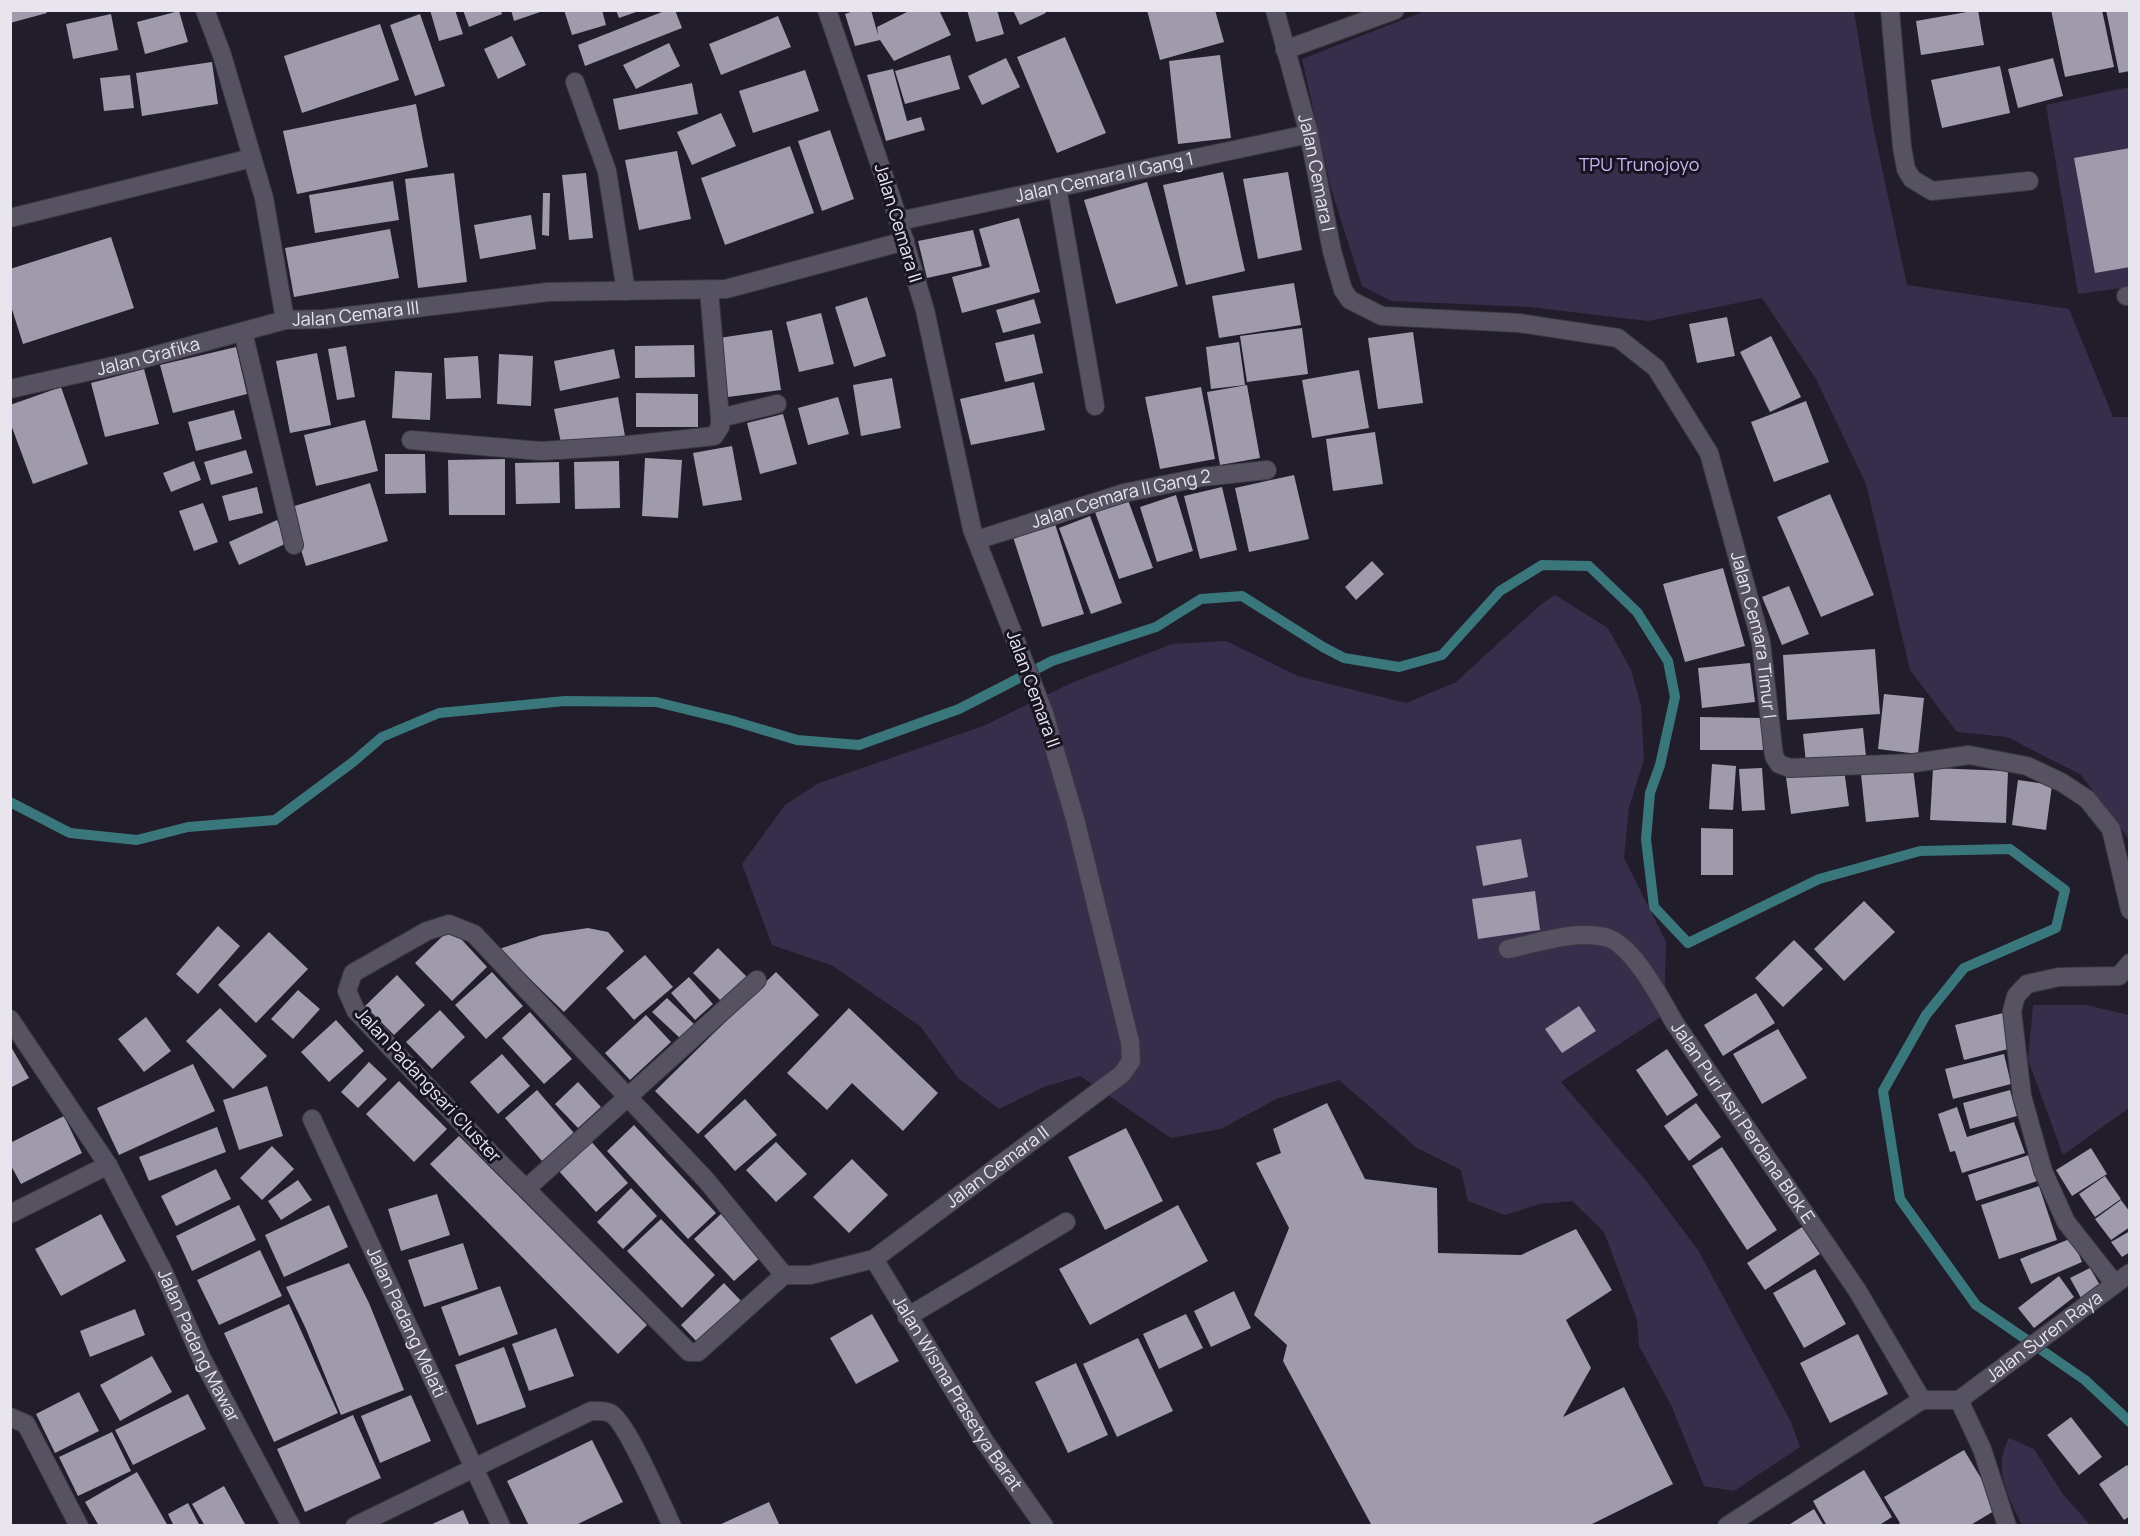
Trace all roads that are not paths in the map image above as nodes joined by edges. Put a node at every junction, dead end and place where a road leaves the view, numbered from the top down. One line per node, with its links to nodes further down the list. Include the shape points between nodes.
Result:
1 (205, 10): 9 (street, Jalan Cemara III)
2 (826, 10): 13 (street, Jalan Cemara II)
3 (1275, 10): 6 (street, Jalan Cemara I)
4 (1395, 10): 6 (street)
5 (1890, 10): 10 (street, via 1902,147 1912,179 1932,191)
6 (1285, 50): 8 (street, Jalan Cemara I)
7 (576, 82): 16 (street, via 607,171)
8 (1309, 134): 11 (street, Jalan Cemara II Gang 1); 17 (street, Jalan Cemara I, via 1342,290 1350,300)
9 (252, 158): 12 (street); 18 (street, Jalan Cemara III, via 264,198)
10 (2029, 180)
11 (1057, 187): 13 (street, Jalan Cemara II Gang 1); 22 (street)
12 (10, 218)
13 (898, 221): 14 (street, Jalan Cemara II)
14 (905, 242): 15 (street, Jalan Cemara III, via 726,289); 26 (street, Jalan Cemara II, via 925,310)
15 (709, 290): 16 (street, Jalan Cemara III); 23 (street)
16 (626, 291): 18 (street, Jalan Cemara III, via 548,292 324,319)
17 (1382, 316): 28 (street, Jalan Cemara Timur I, via 1519,323 1618,339 1656,368 1709,453 1761,642 1774,756 1779,764 1790,768 1914,763 1969,755 2028,766 2087,799 2111,829)
18 (285, 320): 19 (street, Jalan Grafika)
19 (243, 332): 20 (street, Jalan Grafika); 27 (street)
20 (10, 389)
21 (777, 404): 23 (street)
22 (1095, 406)
23 (720, 418): 24 (street, via 714,436 620,446 542,451)
24 (411, 440)
25 (1268, 470): 26 (street, Jalan Cemara II Gang 2, via 1203,477 1124,493)
26 (977, 540): 39 (street, Jalan Cemara II, via 1035,689 1072,809 1111,957 1131,1061 1122,1074 1052,1128)
27 (294, 545)
28 (2130, 910)
29 (1508, 949): 44 (street, Jalan Puri Asri Perdana Blok E, via 1585,935 1607,937 1622,947 1654,987 1674,1023 1857,1290)
30 (2130, 963): 42 (street, via 2119,976 2060,977 2026,984 2016,996 2012,1011 2022,1096 2043,1171 2066,1222)
31 (757, 980): 33 (street)
32 (10, 1019): 35 (street, Jalan Padang Mawar)
33 (628, 1097): 36 (street); 36 (street, Jalan Padangsari Cluster, via 474,934 462,928 449,924 428,931 354,973 347,991 356,1011); 41 (street, Jalan Padangsari Cluster, via 706,1180)
34 (312, 1119): 47 (street, Jalan Padang Melati)
35 (108, 1165): 37 (street); 49 (street, Jalan Padang Mawar, via 164,1273 201,1357)
36 (526, 1189): 41 (street, Jalan Padangsari Cluster, via 689,1352 698,1352)
37 (10, 1214)
38 (1066, 1222): 43 (street)
39 (874, 1259): 41 (street, via 810,1275); 43 (street, Jalan Wisma Prasetya Barat)
40 (2130, 1273): 42 (street, Jalan Suren Raya)
41 (784, 1275)
42 (2115, 1284): 45 (street, Jalan Suren Raya)
43 (907, 1317): 53 (street, Jalan Wisma Prasetya Barat, via 984,1442)
44 (1922, 1400): 45 (street); 54 (street)
45 (1959, 1400): 55 (street, via 1982,1449)
46 (10, 1417): 48 (street, via 27,1425)
47 (476, 1466): 50 (street); 51 (street, Jalan Padang Melati); 52 (street, via 591,1411 610,1413 623,1427)
48 (79, 1526)
49 (291, 1526)
50 (355, 1526)
51 (501, 1526)
52 (672, 1526)
53 (1044, 1526)
54 (1727, 1526)
55 (2007, 1526)

